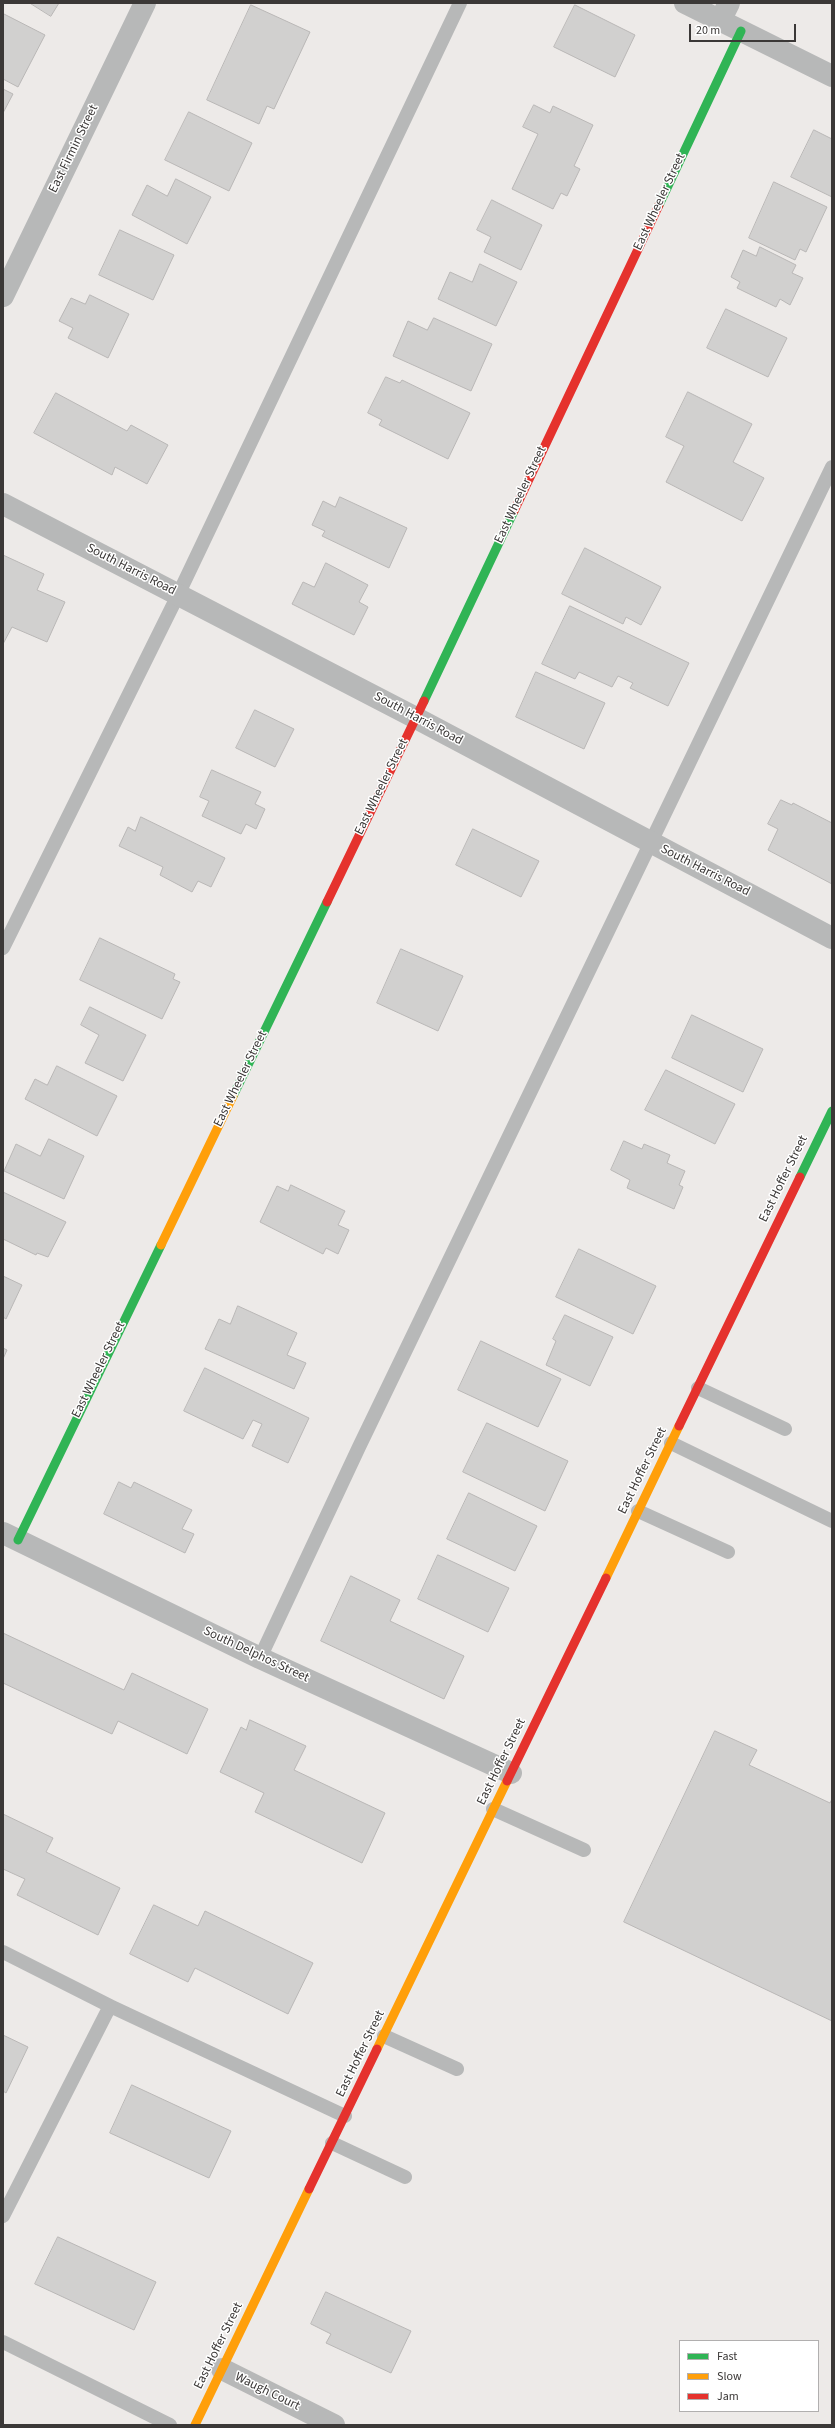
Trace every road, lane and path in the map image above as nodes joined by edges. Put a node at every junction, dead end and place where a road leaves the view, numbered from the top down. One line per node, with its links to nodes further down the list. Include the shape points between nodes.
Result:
1 (145, 3): 7 (street, East Firmin Street)
2 (460, 3): 10 (lane)
3 (685, 3): 4 (street)
4 (725, 12): 5 (street)
5 (741, 31): 6 (street); 11 (street, East Wheeler Street)
6 (832, 76)
7 (3, 296)
8 (832, 467): 12 (lane)
9 (3, 504): 10 (street, South Harris Road)
10 (178, 595): 11 (street, South Harris Road); 14 (lane)
11 (416, 718): 12 (street, South Harris Road); 21 (street, East Wheeler Street)
12 (651, 843): 13 (street, South Harris Road); 23 (lane, via 359,1447)
13 (832, 938)
14 (3, 948)
15 (832, 1111): 16 (street, East Hoffer Street)
16 (698, 1388): 17 (lane); 18 (street, East Hoffer Street)
17 (785, 1430)
18 (671, 1443): 19 (street, East Hoffer Street); 20 (lane)
19 (638, 1511): 22 (lane); 24 (street, East Hoffer Street)
20 (832, 1521)
21 (10, 1537): 23 (street, South Delphos Street)
22 (728, 1552)
23 (260, 1658): 24 (street, South Delphos Street)
24 (511, 1774): 25 (street, East Hoffer Street)
25 (493, 1809): 26 (lane); 29 (street, East Hoffer Street)
26 (584, 1850)
27 (3, 1952): 28 (lane)
28 (110, 2006): 31 (lane); 34 (lane)
29 (384, 2036): 30 (lane); 31 (street, East Hoffer Street)
30 (457, 2069)
31 (345, 2116): 32 (street, East Hoffer Street)
32 (332, 2143): 33 (lane); 36 (street, East Hoffer Street)
33 (405, 2177)
34 (3, 2216)
35 (3, 2342): 37 (lane)
36 (222, 2369): 38 (street, East Hoffer Street); 39 (street, Waugh Court)
37 (170, 2425)
38 (195, 2425)
39 (334, 2425)

